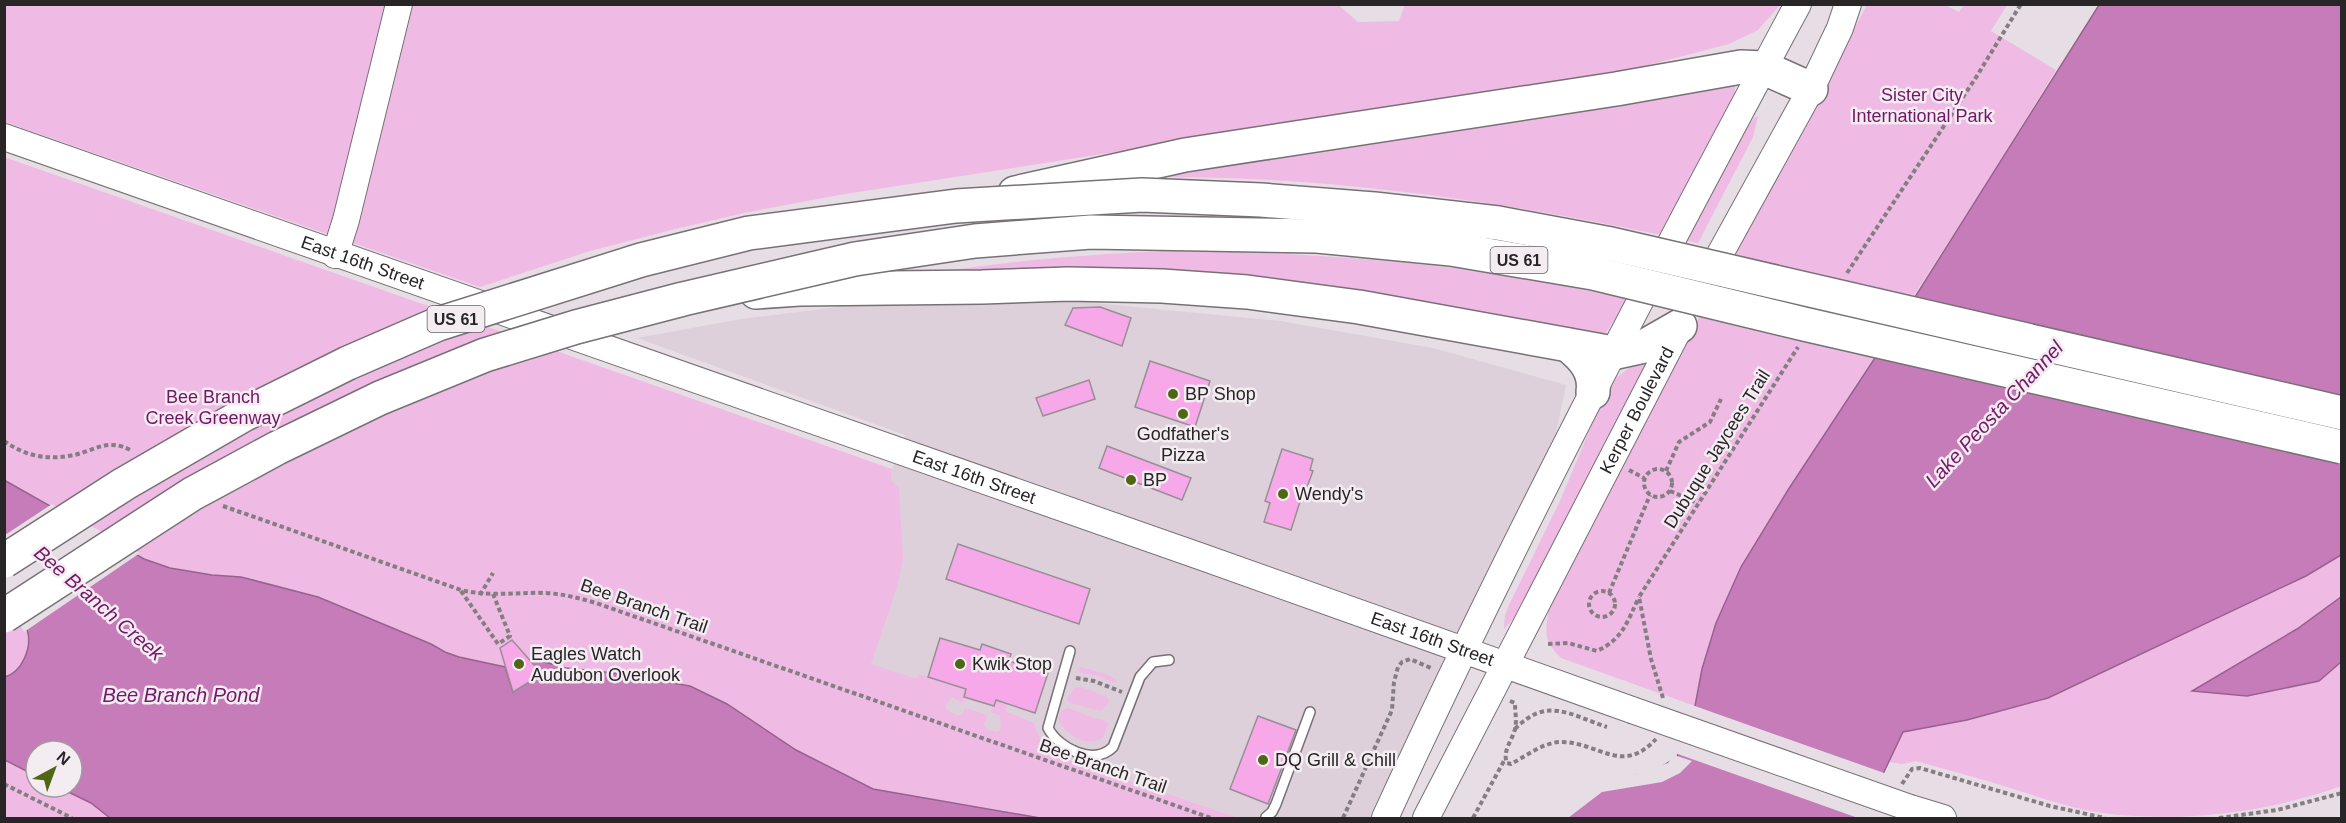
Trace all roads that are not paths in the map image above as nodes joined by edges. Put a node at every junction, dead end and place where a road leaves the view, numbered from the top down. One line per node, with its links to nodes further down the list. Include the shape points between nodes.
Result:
1 (399, 4): 8 (main road)
2 (1798, 4): 4 (main road)
3 (1848, 4): 5 (main road, Kerper Boulevard)
4 (1764, 68): 5 (highway); 7 (highway, bridge, via 1722,70 1185,155); 12 (main road)
5 (1811, 89): 10 (main road, Kerper Boulevard)
6 (4, 137): 8 (main road, East 16th Street)
7 (956, 206): 14 (highway, US 61, bridge, via 1142,195 1295,202 1498,223 1611,244); 16 (highway, US 61, bridge, via 749,233 641,260 438,324 245,414 124,484)
8 (335, 255): 18 (main road, East 16th Street)
9 (683, 299): 11 (highway, bridge, via 799,289 1162,286 1247,292 1359,307); 15 (highway, US 61, bridge, via 855,259 975,241 1091,232 1317,236 1451,249 1593,273); 17 (highway, US 61, bridge, via 485,355 380,398 192,494)
10 (1680, 326): 12 (highway, via 1645,346); 21 (main road, Kerper Boulevard)
11 (1568, 345): 12 (highway); 13 (highway, via 1588,365)
12 (1613, 353): 13 (main road)
13 (1593, 393): 18 (main road)
14 (2342, 413)
15 (2342, 447)
16 (4, 561)
17 (4, 616)
18 (1463, 649): 21 (main road, East 16th Street); 24 (main road)
19 (1070, 651): 20 (lane, via 1048,728 1062,746 1095,757 1113,747 1140,677 1153,662)
20 (1169, 660)
21 (1505, 664): 25 (main road, Kerper Boulevard); 26 (main road, East 16th Street, bridge, via 1905,799)
22 (1310, 712): 23 (lane, via 1276,804)
23 (1266, 817)
24 (1385, 819)
25 (1426, 819)
26 (1943, 819)

